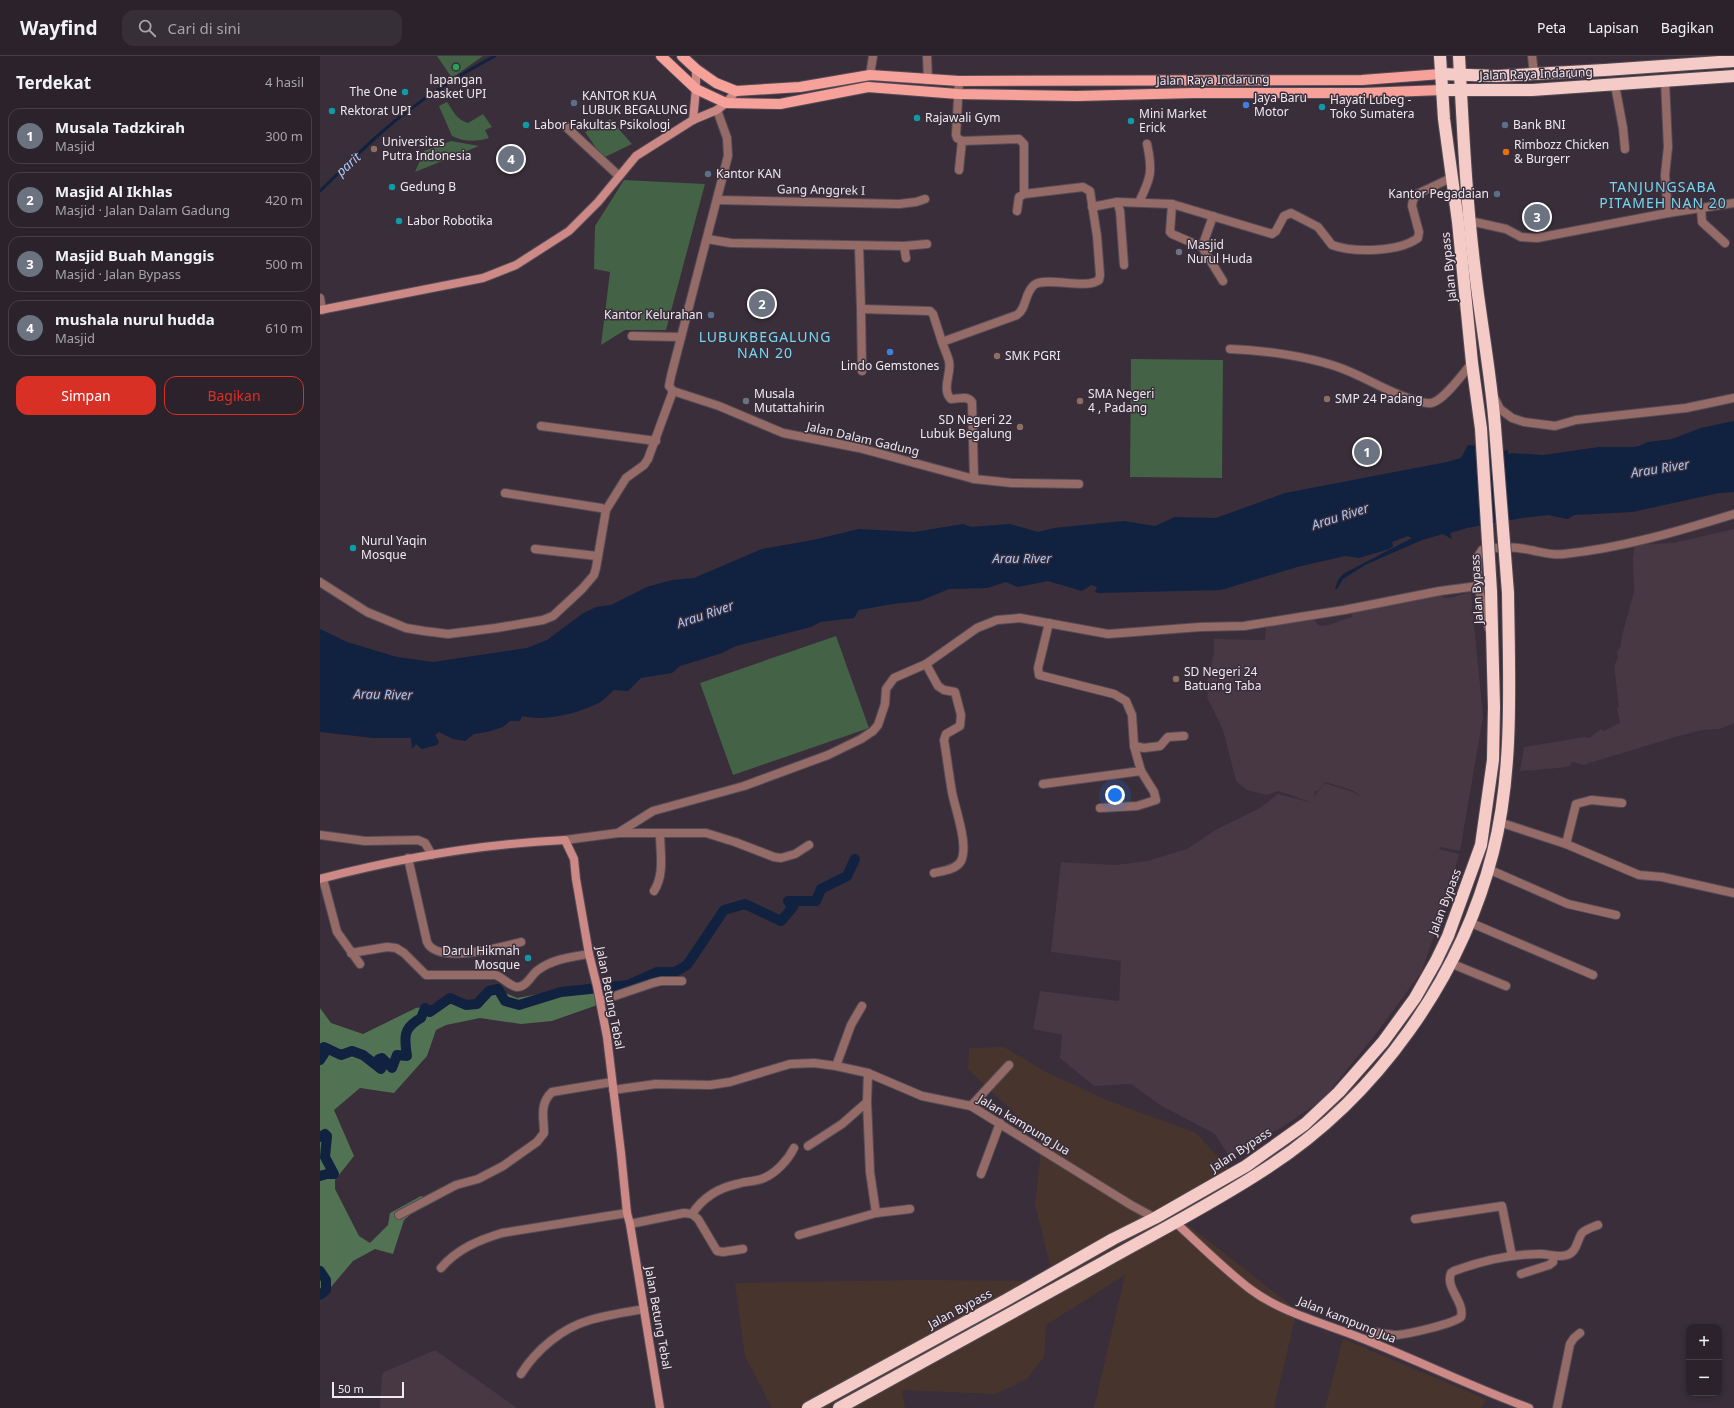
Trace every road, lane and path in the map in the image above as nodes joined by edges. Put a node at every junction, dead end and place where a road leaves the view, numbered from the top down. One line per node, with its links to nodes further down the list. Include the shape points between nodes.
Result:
1 (661, 56): 20 (main road, Jalan Raya Indarung)
2 (682, 56): 9 (main road, Jalan Raya Indarung)
3 (873, 56): 12 (street)
4 (927, 56): 15 (street)
5 (1440, 56): 10 (highway, Jalan Bypass)
6 (1459, 56): 13 (highway)
7 (1532, 56): 11 (street)
8 (1734, 61): 11 (highway, Jalan Raya Indarung)
9 (696, 69): 20 (street); 23 (main road, Jalan Raya Indarung, via 716,83)
10 (1441, 74): 13 (highway, Jalan Raya Indarung); 17 (main road, Jalan Raya Indarung, via 1362,80); 21 (highway, Jalan Bypass)
11 (1534, 74): 13 (highway, Jalan Raya Indarung)
12 (870, 75): 15 (main road, Jalan Raya Indarung); 23 (main road, Jalan Raya Indarung, via 800,87)
13 (1460, 75): 22 (highway)
14 (1734, 76): 18 (highway, Jalan Raya Indarung)
15 (928, 80): 16 (main road, Jalan Raya Indarung)
16 (959, 81): 17 (main road, Jalan Raya Indarung); 24 (street)
17 (1070, 81): 25 (main road)
18 (1665, 81): 19 (highway, Jalan Raya Indarung); 46 (street, via 1668,147 1665,175)
19 (1615, 85): 22 (highway, Jalan Raya Indarung, via 1532,90); 32 (street)
20 (696, 89): 26 (main road, Jalan Raya Indarung); 28 (street)
21 (1442, 90): 22 (highway, Jalan Raya Indarung); 25 (main road, Jalan Raya Indarung); 34 (highway, Jalan Bypass)
22 (1461, 90): 48 (highway)
23 (736, 91): 26 (street)
24 (958, 94): 25 (main road, Jalan Raya Indarung); 26 (main road, Jalan Raya Indarung, via 868,87 780,104); 30 (street, via 956,135)
25 (1070, 96)
26 (726, 103): 27 (street)
27 (716, 110): 28 (street); 38 (street, via 728,138 728,156)
28 (693, 120): 35 (street, via 636,156)
29 (565, 126): 35 (street)
30 (962, 141): 33 (street); 36 (street, via 1015,139 1022,142)
31 (1148, 144): 40 (street, via 1152,164 1149,180)
32 (1625, 149)
33 (959, 170)
34 (1451, 175): 47 (street, via 1417,194 1413,200 1412,206 1420,232 1418,238 1387,248 1355,250 1336,247 1328,242 1318,227 1291,213 1284,216 1272,234); 65 (highway, Jalan Bypass)
35 (619, 176): 60 (street, via 569,231 516,265 483,278)
36 (1024, 194): 43 (street, via 1083,187 1090,191); 45 (street, via 1019,197)
37 (925, 198): 38 (street, Gang Anggrek I, via 899,204)
38 (717, 200): 49 (street)
39 (1117, 202): 40 (street); 43 (street); 56 (street)
40 (1139, 202): 42 (street)
41 (1734, 203): 44 (street)
42 (1172, 204): 47 (street); 54 (street, via 1170,232)
43 (1092, 207): 63 (street, via 1100,275 1097,282 1040,282 1027,294 1022,310 1017,315)
44 (1701, 208): 46 (street); 50 (street, via 1702,222)
45 (1017, 211)
46 (1668, 213): 48 (street, via 1537,238 1521,237 1506,229)
47 (1213, 216): 54 (street)
48 (1470, 221): 68 (highway)
49 (707, 238): 52 (street, via 731,243); 62 (street)
50 (1725, 243)
51 (927, 244): 53 (street)
52 (859, 246): 53 (street); 59 (street)
53 (904, 246): 55 (street)
54 (1202, 247): 57 (street)
55 (906, 258)
56 (1124, 265)
57 (1223, 281)
58 (320, 298): 60 (street)
59 (862, 309): 63 (street, via 930,311); 66 (street)
60 (321, 310)
61 (632, 336): 62 (street)
62 (681, 337): 67 (street, via 669,386)
63 (942, 342): 72 (street, via 949,362 949,397 966,398 972,402)
64 (1230, 349): 65 (street, via 1247,349 1335,366 1399,396 1425,403 1438,401)
65 (1472, 363): 82 (highway, Jalan Bypass, bridge, via 1481,429 1492,591)
66 (862, 371)
67 (673, 391): 71 (street); 72 (street, Jalan Dalam Gadung, via 719,406 783,432 859,448)
68 (1492, 395): 69 (street, via 1500,410 1512,418 1555,426 1576,420 1686,408); 90 (highway, bridge, via 1508,593 1508,761)
69 (1734, 398)
70 (541, 426): 71 (street)
71 (656, 441): 75 (street, via 644,465 626,478)
72 (974, 479): 73 (street, Jalan Dalam Gadung, via 1012,484)
73 (1079, 484)
74 (505, 493): 75 (street)
75 (606, 510): 78 (street)
76 (1734, 514): 80 (street, via 1678,531 1609,547 1562,554 1514,547 1482,550 1477,558)
77 (535, 549): 78 (street)
78 (597, 556): 79 (street, via 594,575 553,616 543,620 448,634 406,628 367,612)
79 (320, 582)
80 (1478, 586): 81 (street, via 1244,626 1108,634); 82 (street)
81 (1049, 623): 83 (street, via 1020,618 997,620 977,628); 85 (street, via 1038,668 1039,675 1114,694 1126,701 1132,715)
82 (1493, 646): 97 (highway, Jalan Bypass, via 1493,760)
83 (926, 664): 91 (street, via 894,678 886,689 885,704 878,725 861,739 828,755 744,786 652,811); 102 (street, via 938,686 955,692 961,715 960,726 946,734 944,740 953,795 960,818 963,852 956,867)
84 (1184, 736): 85 (street, via 1168,737 1160,746)
85 (1134, 746): 86 (street)
86 (1141, 771): 87 (street); 89 (street, via 1156,800 1137,806)
87 (1043, 784)
88 (1622, 803): 95 (street, via 1592,800 1576,804)
89 (1100, 808)
90 (1499, 822): 95 (street); 98 (highway)
91 (618, 833): 92 (street); 94 (street)
92 (660, 833): 96 (street, via 706,834 781,858 795,854); 104 (street, via 660,865)
93 (320, 835): 99 (street, via 365,841 418,840 425,843)
94 (565, 840): 99 (street, via 495,845); 110 (street, Jalan Betung Tebal, via 574,859)
95 (1566, 844): 105 (street, via 1638,875 1662,877)
96 (809, 845)
97 (1481, 845): 98 (highway); 118 (highway, Jalan Bypass, via 1442,949 1415,998)
98 (1494, 848): 101 (highway)
99 (432, 855): 100 (street)
100 (408, 858): 103 (street); 108 (street, via 430,948 446,954 491,951)
101 (1488, 869): 106 (street, via 1568,904); 107 (highway)
102 (934, 873)
103 (321, 879): 109 (street, via 335,928)
104 (654, 891)
105 (1734, 893)
106 (1616, 914)
107 (1469, 922): 111 (highway); 113 (street)
108 (521, 942)
109 (351, 953): 110 (street, via 396,948 426,975 495,975 517,987 524,985 537,970 552,961); 112 (street)
110 (589, 954): 116 (street, Jalan Betung Tebal)
111 (1450, 963): 115 (street); 119 (highway, via 1421,1013)
112 (360, 964)
113 (1593, 975)
114 (682, 981): 116 (street, via 662,981)
115 (1506, 986)
116 (599, 999): 123 (street, Jalan Betung Tebal)
117 (862, 1006): 121 (street, via 851,1025)
118 (1383, 1042): 119 (highway); 135 (highway, Jalan Bypass, via 1340,1092 1305,1124 1246,1166)
119 (1393, 1052): 137 (highway, via 1342,1110 1316,1132 1269,1167)
120 (1008, 1065): 125 (street)
121 (836, 1066): 122 (street, Jalan kampung Jua); 123 (street, Jalan kampung Jua, via 814,1063 790,1064 730,1082 710,1085)
122 (868, 1073): 124 (street); 125 (street, Jalan kampung Jua, via 922,1096)
123 (612, 1086): 131 (street, Jalan Betung Tebal); 134 (street, Jalan kampung Jua, via 552,1092 544,1101 544,1134 537,1142 497,1169 478,1179 456,1185)
124 (867, 1102): 127 (street, via 842,1124); 132 (street, via 870,1172)
125 (972, 1106): 126 (street, Jalan kampung Jua)
126 (1000, 1123): 129 (street); 135 (street, Jalan kampung Jua)
127 (808, 1146)
128 (794, 1148): 133 (street, via 772,1173 757,1181 717,1191 698,1205)
129 (981, 1174)
130 (910, 1209): 132 (street)
131 (627, 1213): 138 (street, Jalan Betung Tebal); 144 (street, via 484,1239 449,1258)
132 (876, 1213): 140 (street)
133 (692, 1214): 138 (street, via 684,1213); 141 (street, via 698,1218 717,1251)
134 (400, 1215)
135 (1155, 1218): 149 (highway, Jalan Bypass)
136 (1415, 1219): 142 (street, via 1502,1206)
137 (1175, 1222): 148 (street, Jalan kampung Jua, via 1250,1289 1266,1299 1302,1316); 150 (highway)
138 (630, 1224): 146 (street, Jalan Betung Tebal)
139 (1598, 1225): 143 (street, via 1582,1234 1572,1253)
140 (799, 1236)
141 (743, 1249)
142 (1512, 1256): 143 (street); 148 (street, via 1475,1264 1451,1273 1452,1287 1462,1309 1458,1320 1397,1335 1375,1332)
143 (1554, 1256): 145 (street, via 1553,1262 1549,1265)
144 (441, 1268)
145 (1521, 1274)
146 (644, 1309): 151 (street, via 577,1325 546,1345); 152 (street, Jalan Betung Tebal)
147 (1580, 1333): 156 (street, via 1570,1344)
148 (1372, 1342): 155 (street, Jalan kampung Jua)
149 (909, 1352): 150 (highway); 153 (highway, Jalan Bypass)
150 (918, 1365): 154 (highway)
151 (521, 1374)
152 (660, 1408)
153 (808, 1408)
154 (839, 1408)
155 (1529, 1408)
156 (1557, 1408)

